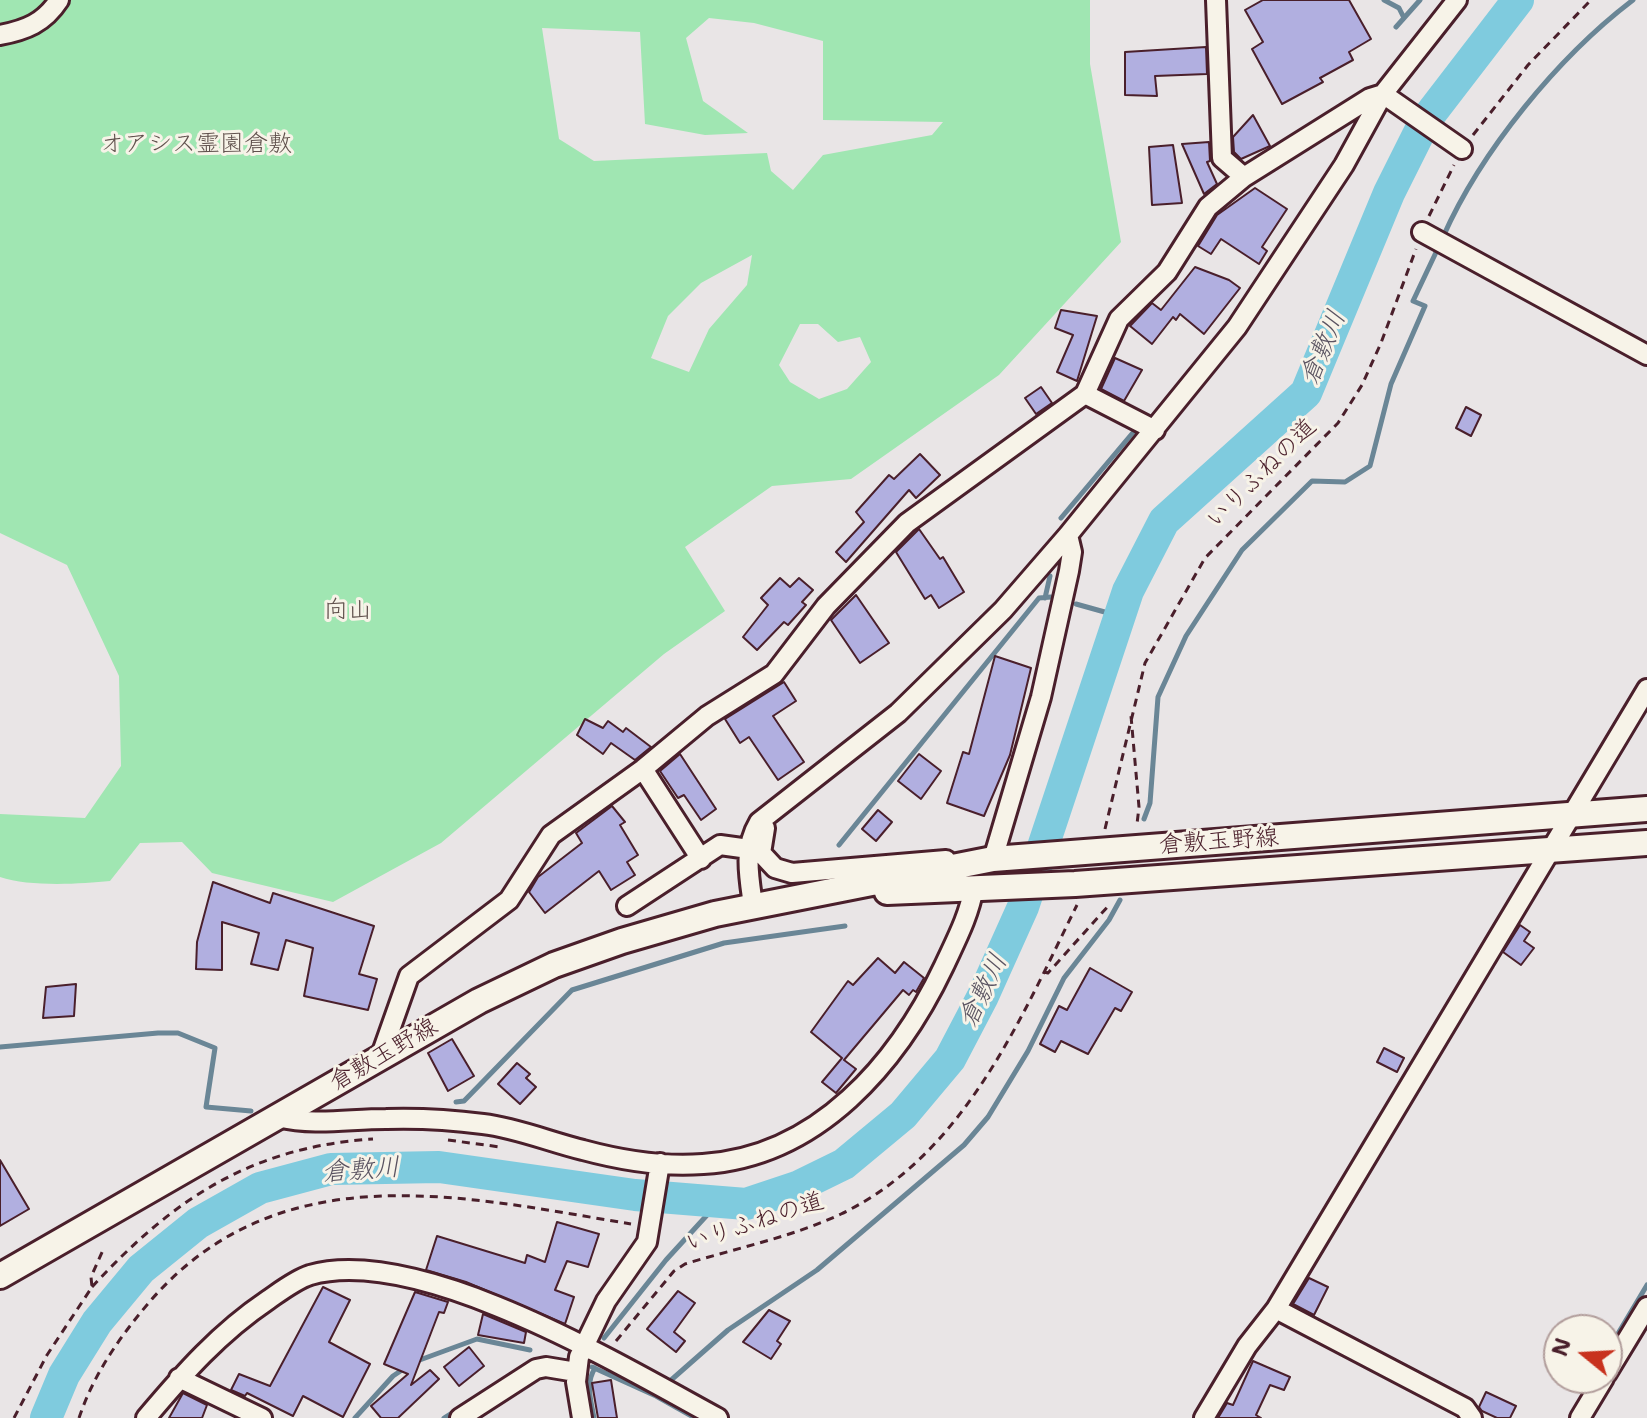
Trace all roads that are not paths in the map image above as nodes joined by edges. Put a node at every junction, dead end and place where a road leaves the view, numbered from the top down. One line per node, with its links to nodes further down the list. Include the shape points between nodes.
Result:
1 (59, 0): 4 (street, via 29,29)
2 (1216, 0): 7 (street, via 1222,158)
3 (1457, 0): 5 (street)
4 (0, 35)
5 (1390, 98): 6 (street); 7 (street, via 1370,98); 11 (street, via 1237,327)
6 (1460, 148)
7 (1244, 177): 10 (street, via 1208,207 1167,272 1119,319)
8 (1434, 237): 9 (street)
9 (1647, 355)
10 (1085, 394): 11 (street); 14 (street, via 907,523 826,606 774,674 707,716)
11 (1155, 430): 12 (street)
12 (1068, 535): 16 (street, via 1003,610 898,713); 22 (street, via 1072,552 1062,610)
13 (1647, 689): 17 (street)
14 (643, 769): 21 (street); 27 (street, via 551,835 509,900 409,976)
15 (1647, 809): 17 (main road, 倉敷玉野線)
16 (771, 810): 19 (street, via 751,835); 22 (street, via 761,853 775,868 792,873)
17 (1571, 814): 20 (street); 22 (main road, 倉敷玉野線)
18 (1647, 843): 20 (main road, 倉敷玉野線)
19 (749, 849): 21 (street, via 720,845); 25 (street)
20 (1550, 850): 23 (main road, 倉敷玉野線, via 1078,890); 32 (street)
21 (701, 859): 26 (street)
22 (993, 859): 24 (main road, 倉敷玉野線)
23 (981, 887): 24 (main road, 倉敷玉野線); 29 (street, via 921,1013 843,1106 822,1123 743,1157)
24 (795, 897): 25 (main road, 倉敷玉野線)
25 (753, 905): 27 (main road, 倉敷玉野線, via 554,965)
26 (627, 906)
27 (380, 1058): 28 (main road, 倉敷玉野線)
28 (278, 1117): 29 (street, via 311,1124 385,1119 487,1124); 30 (main road, 倉敷玉野線)
29 (660, 1167): 33 (street, via 652,1224 633,1266 606,1301)
30 (0, 1276)
31 (1647, 1307): 34 (street)
32 (1276, 1309): 43 (street); 44 (street, via 1465,1408)
33 (584, 1344): 35 (street); 36 (street, via 432,1284 375,1272 331,1272 308,1276 260,1305 216,1338); 42 (street)
34 (1623, 1347)
35 (576, 1372): 40 (street, via 536,1369); 41 (street)
36 (179, 1378): 38 (street); 39 (street)
37 (1595, 1394): 45 (street)
38 (146, 1418)
39 (262, 1418)
40 (460, 1418)
41 (582, 1418)
42 (718, 1418)
43 (1204, 1418)
44 (1472, 1418)
45 (1580, 1418)

